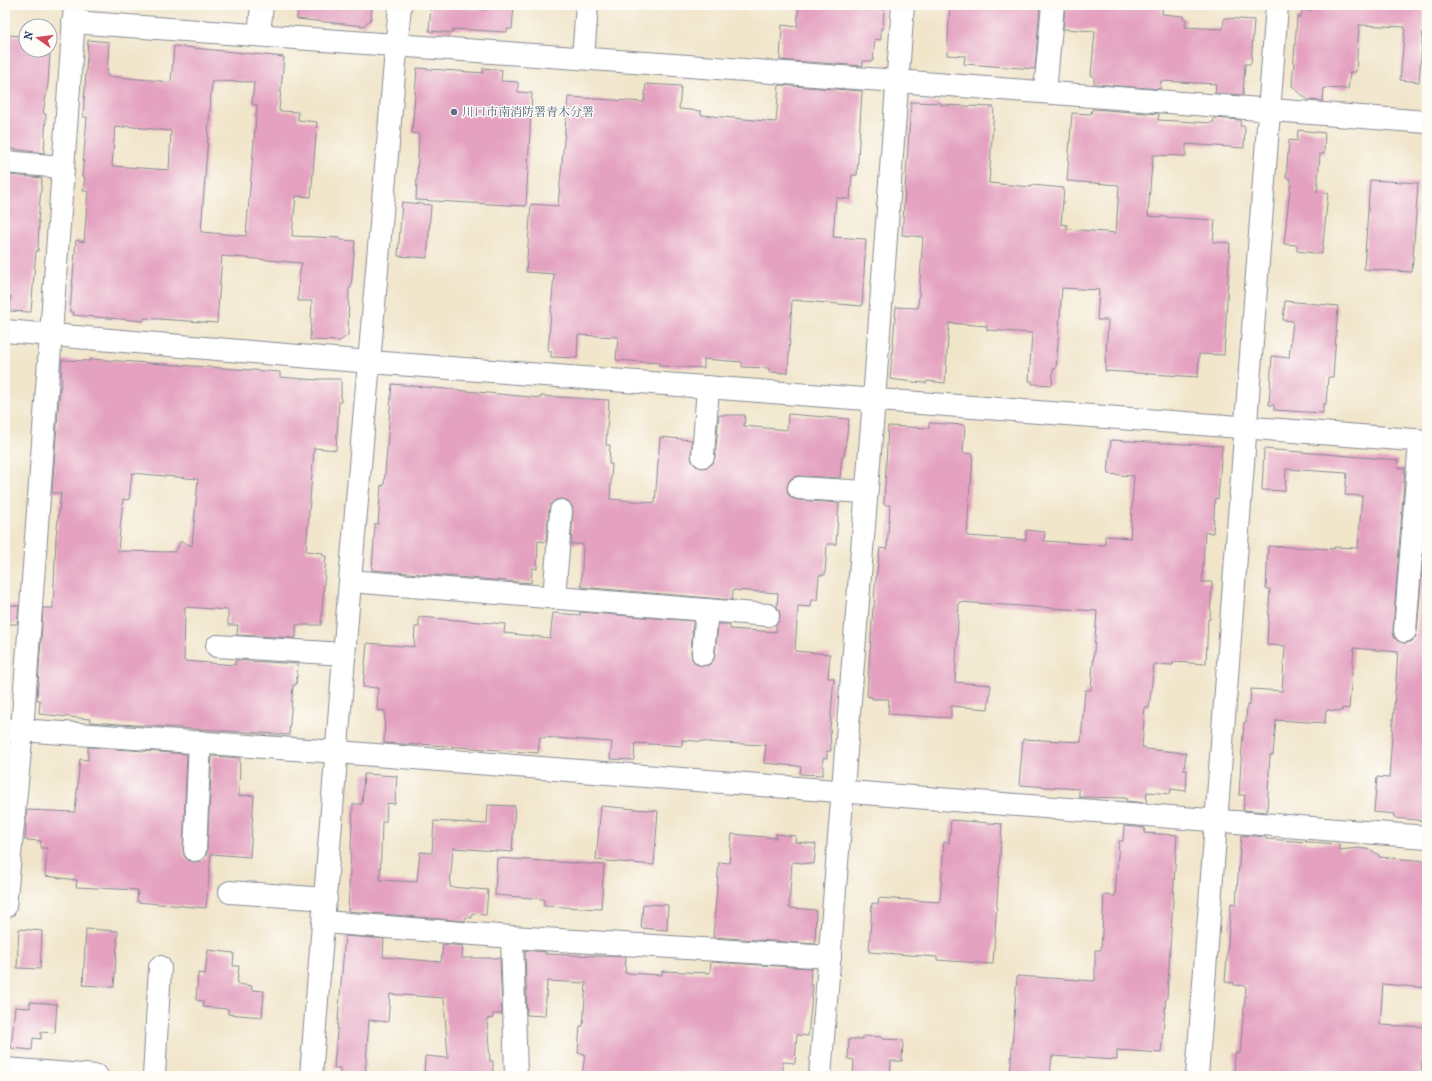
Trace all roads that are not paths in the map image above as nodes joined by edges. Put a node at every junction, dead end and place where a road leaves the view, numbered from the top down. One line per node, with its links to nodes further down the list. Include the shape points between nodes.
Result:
1 (262, 5): 8 (street)
2 (400, 5): 9 (street)
3 (587, 5): 10 (street)
4 (903, 5): 11 (street)
5 (1053, 5): 12 (street)
6 (1277, 5): 13 (street)
7 (74, 14): 8 (street); 16 (street)
8 (260, 35): 9 (street)
9 (397, 44): 10 (street); 19 (street)
10 (583, 58): 11 (street)
11 (898, 81): 12 (street); 21 (street)
12 (1045, 92): 13 (street)
13 (1269, 109): 14 (street); 22 (street)
14 (1427, 122)
15 (5, 162): 16 (street)
16 (62, 167): 18 (street)
17 (5, 331): 18 (street)
18 (50, 334): 19 (street); 36 (street)
19 (370, 362): 20 (street); 28 (street)
20 (708, 387): 21 (street); 24 (street)
21 (874, 400): 22 (street); 26 (street)
22 (1245, 428): 23 (street); 40 (street)
23 (1424, 441): 32 (street)
24 (703, 456)
25 (799, 488): 26 (street)
26 (866, 492): 39 (street)
27 (561, 511): 29 (street)
28 (350, 581): 29 (street); 34 (street)
29 (554, 598): 30 (street)
30 (707, 610): 31 (street); 35 (street)
31 (768, 615)
32 (1405, 631)
33 (217, 646): 34 (street)
34 (344, 654): 38 (street)
35 (704, 654)
36 (14, 729): 37 (street); 44 (street)
37 (200, 742): 38 (street); 42 (street)
38 (337, 752): 39 (street); 45 (street)
39 (842, 791): 40 (street); 48 (street)
40 (1217, 822): 41 (street); 56 (street)
41 (1427, 837)
42 (195, 850)
43 (230, 892): 45 (street)
44 (5, 898)
45 (326, 899): 46 (street)
46 (324, 922): 47 (street); 53 (street)
47 (512, 937): 48 (street); 54 (street)
48 (830, 957): 55 (street)
49 (160, 967): 52 (street)
50 (5, 1068): 51 (street)
51 (97, 1076)
52 (154, 1076)
53 (311, 1076)
54 (516, 1076)
55 (820, 1076)
56 (1197, 1076)

